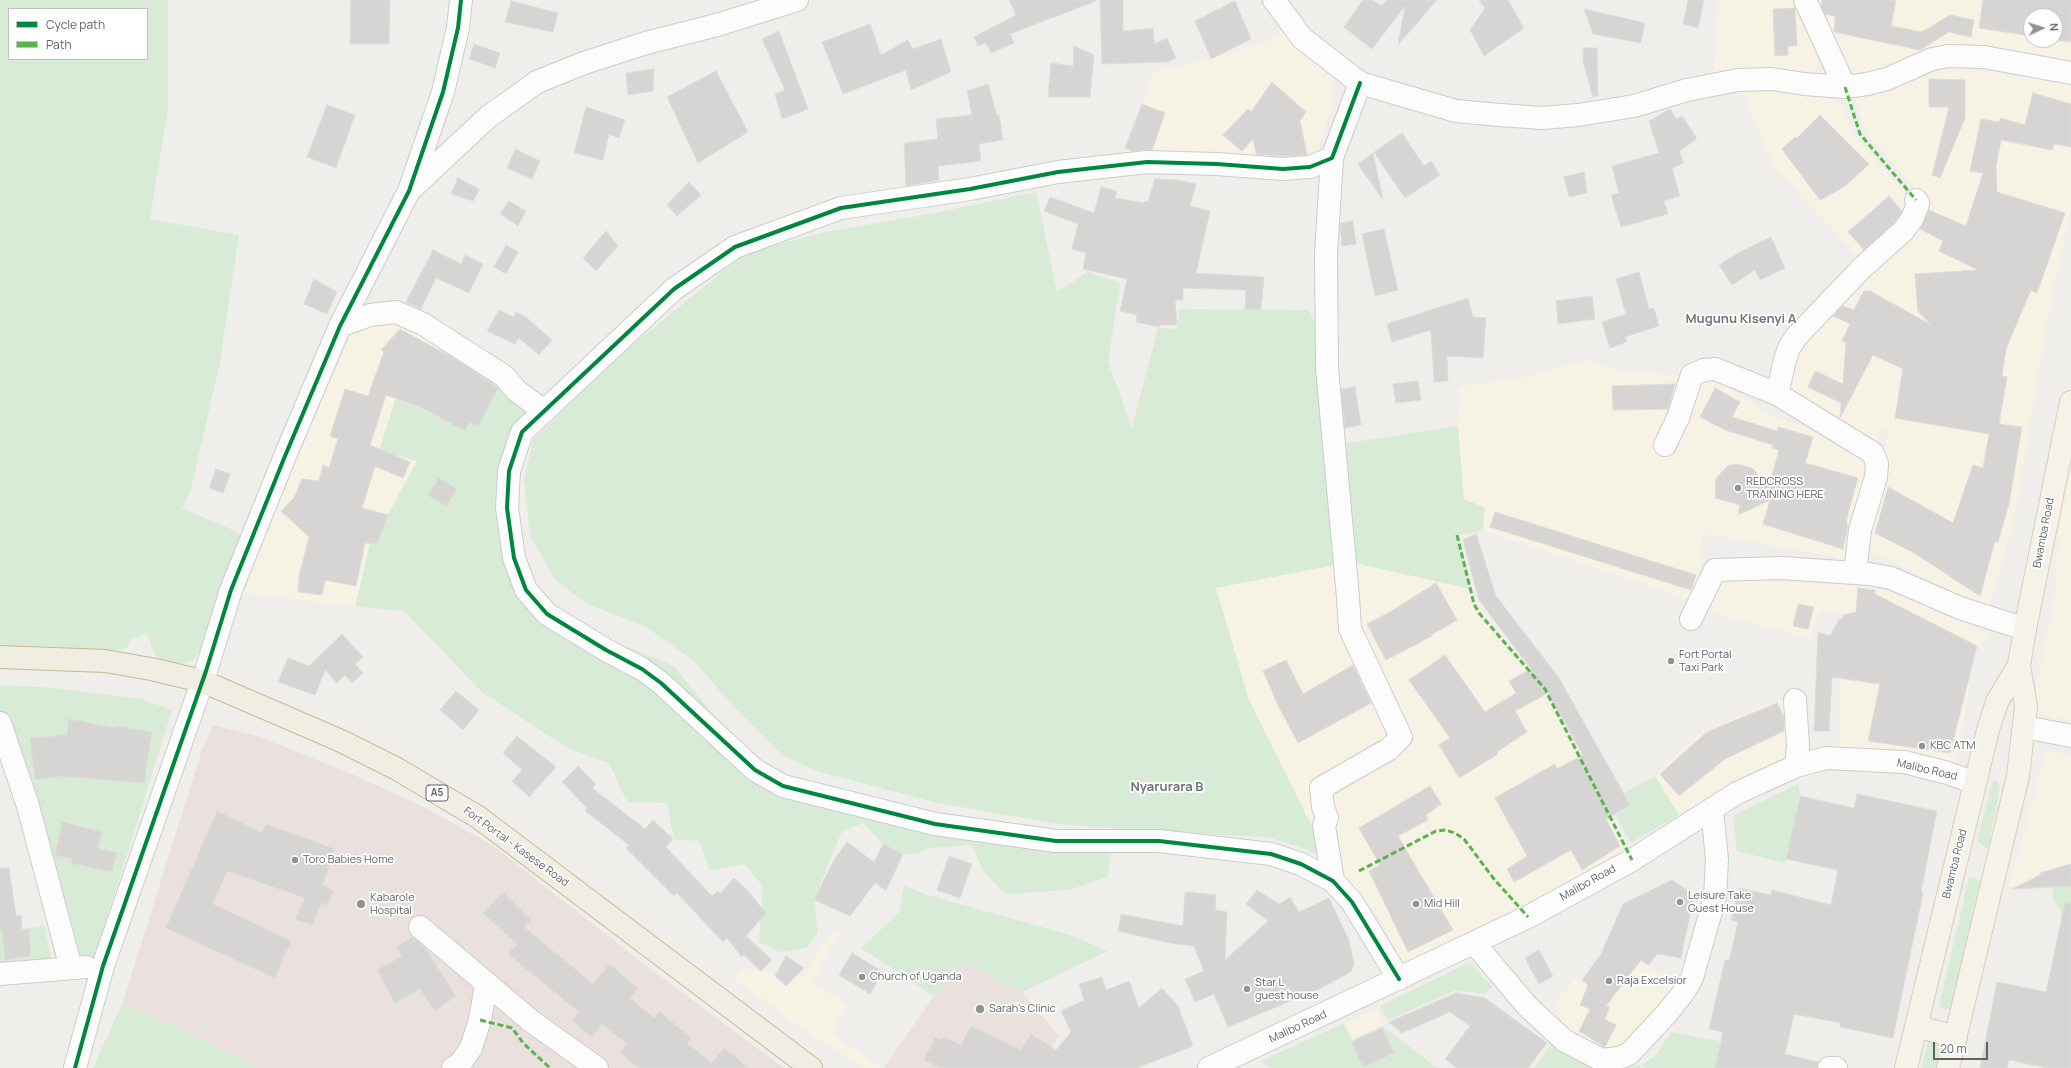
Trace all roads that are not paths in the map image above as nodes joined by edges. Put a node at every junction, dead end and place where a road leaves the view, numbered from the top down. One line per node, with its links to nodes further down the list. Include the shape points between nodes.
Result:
1 (461, 0): 9 (street, via 458,28 443,92)
2 (797, 0): 9 (street, via 724,23 646,43 584,63 537,82 488,117)
3 (1274, 0): 6 (street, via 1302,38)
4 (1805, 0): 7 (street)
5 (2071, 73): 7 (street, via 1984,57 1948,56 1887,79)
6 (1360, 83): 7 (street, via 1456,111 1542,118 1578,116 1634,106 1687,90 1738,80 1772,79); 8 (street)
7 (1845, 87)
8 (1332, 158): 14 (street, via 1310,167 1283,169 1147,162 1058,172 970,189 841,208 735,247 680,284); 29 (street, via 1326,255 1327,368 1350,629 1401,737 1389,749 1321,788 1327,818 1324,826)
9 (409, 191): 11 (street)
10 (1916, 200): 12 (street, via 1917,207 1904,230 1862,268 1796,337 1785,360)
11 (340, 326): 14 (street, via 370,315 396,312 423,324 504,376 518,391); 21 (street, via 231,590)
12 (1777, 394): 15 (street, via 1715,369 1692,375 1678,418); 16 (street, via 1844,434 1873,453 1876,458 1876,477 1860,530)
13 (2071, 402): 18 (main road, Bwamba Road)
14 (544, 411): 29 (street, via 522,432 509,471 507,508 514,558 526,590 547,614 642,669 661,683 755,770 783,786 935,824 1056,841 1159,841 1271,854 1301,864)
15 (1665, 445)
16 (1855, 573): 17 (street, via 1782,568 1715,570); 18 (street, via 1890,578 1960,608)
17 (1690, 619)
18 (2025, 629): 20 (main road, Bwamba Road)
19 (0, 657): 21 (highway, Fort Portal - Kasese Road / A5, via 105,662)
20 (2020, 665): 24 (main road, Bwamba Road, via 2026,706); 27 (main road, Bwamba Road, via 1997,702)
21 (202, 681): 32 (street); 43 (highway, Fort Portal - Kasese Road / A5, via 339,740 397,769 478,817)
22 (1796, 700): 26 (street)
23 (0, 723): 33 (street, via 28,806)
24 (2025, 727): 25 (street); 38 (main road, Bwamba Road, via 2018,776)
25 (2071, 736)
26 (1796, 766): 27 (street, Malibo Road, via 1826,758 1904,762); 28 (street, Malibo Road, via 1737,793)
27 (1975, 783): 37 (main road, Bwamba Road)
28 (1712, 809): 31 (street, Malibo Road, via 1632,860 1528,917); 31 (street, via 1717,860 1715,897 1692,978 1668,1012 1629,1054 1602,1060 1566,1041 1528,1007)
29 (1333, 881): 35 (street, via 1352,902)
30 (420, 927): 36 (street)
31 (1474, 943): 35 (street, Malibo Road)
32 (103, 966): 33 (street); 40 (street)
33 (71, 968): 34 (street)
34 (0, 974)
35 (1399, 979): 39 (street, Malibo Road)
36 (486, 985): 41 (street, via 480,1020 471,1048 460,1064); 42 (street, via 546,1033)
37 (1916, 1026): 38 (main road); 47 (main road, Bwamba Road)
38 (1956, 1037): 48 (main road, Bwamba Road)
39 (1237, 1063): 44 (street, Malibo Road)
40 (75, 1068)
41 (453, 1068)
42 (597, 1068)
43 (811, 1068)
44 (1209, 1068)
45 (1829, 1068): 46 (street)
46 (1836, 1068)
47 (1906, 1068)
48 (1948, 1068)

